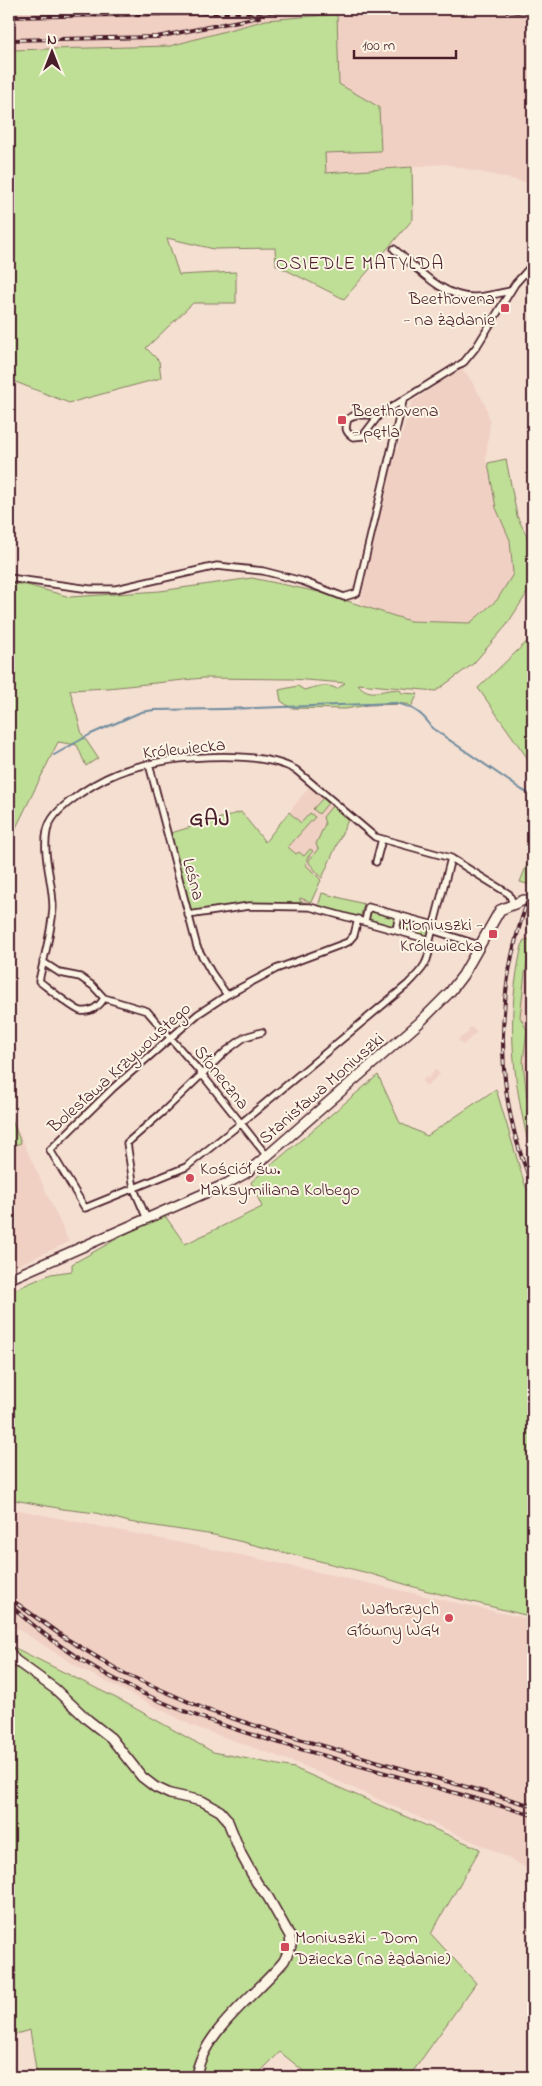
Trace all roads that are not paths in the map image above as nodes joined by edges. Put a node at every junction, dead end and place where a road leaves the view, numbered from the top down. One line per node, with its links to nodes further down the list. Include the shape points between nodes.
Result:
1 (394, 249): 3 (street, via 453,294 474,298)
2 (533, 264): 3 (street)
3 (510, 291): 4 (street, via 464,362)
4 (403, 401): 5 (street); 6 (street, via 358,593 352,596 344,597 263,571 217,566 116,588 90,589)
5 (379, 415): 5 (street, via 362,436 353,437 347,433 348,419 355,415)
6 (9, 578)
7 (149, 764): 8 (street, Królewiecka, via 190,758 240,757 279,762 296,770 375,837); 13 (street, Leśna); 20 (street, Królewiecka, via 118,773 89,787 55,814 47,831 53,907)
8 (382, 839): 9 (street, Królewiecka); 10 (street)
9 (451, 858): 12 (street, Królewiecka, via 509,894); 16 (street)
10 (376, 862)
11 (524, 900): 12 (street, Stanisława Moniuszki)
12 (513, 903): 19 (street, Stanisława Moniuszki, via 500,910)
13 (188, 914): 15 (street, via 249,906 289,905); 21 (street, Leśna, via 197,947)
14 (399, 915): 15 (street, Bolesława Krzywoustego, via 368,907); 16 (street, Bolesława Krzywoustego); 17 (street)
15 (361, 920): 17 (street); 21 (street, Bolesława Krzywoustego, via 348,942 276,969)
16 (433, 927): 18 (street, Bolesława Krzywoustego); 19 (street, Bolesława Krzywoustego)
17 (396, 930): 18 (street)
18 (430, 940): 26 (street, Bolesława Krzywoustego, via 430,952 424,968 413,979)
19 (480, 945): 27 (street, Stanisława Moniuszki, via 450,992 419,1023)
20 (43, 962): 22 (street, via 60,973 80,977); 22 (street, Królewiecka, via 39,981 80,1011 91,1010)
21 (227, 995): 24 (street, Bolesława Krzywoustego, via 198,1014)
22 (104, 998): 24 (street, Słoneczna, via 147,1011)
23 (262, 1032): 25 (street, via 245,1037 226,1050)
24 (171, 1039): 25 (street, Słoneczna); 28 (street, Bolesława Krzywoustego, via 112,1088 50,1150 85,1208)
25 (202, 1074): 26 (street, Słoneczna); 28 (street, via 127,1143)
26 (240, 1124): 27 (street, Słoneczna); 28 (street, Bolesława Krzywoustego, via 186,1167)
27 (268, 1156): 29 (street, Stanisława Moniuszki, via 228,1183)
28 (134, 1189): 29 (street)
29 (147, 1219): 30 (street, Stanisława Moniuszki)
30 (9, 1279)
31 (9, 1651): 32 (street, via 111,1738 155,1787 202,1801 220,1811 257,1883 288,1931 291,1946 284,1961 218,2032 203,2052)
32 (196, 2077)

